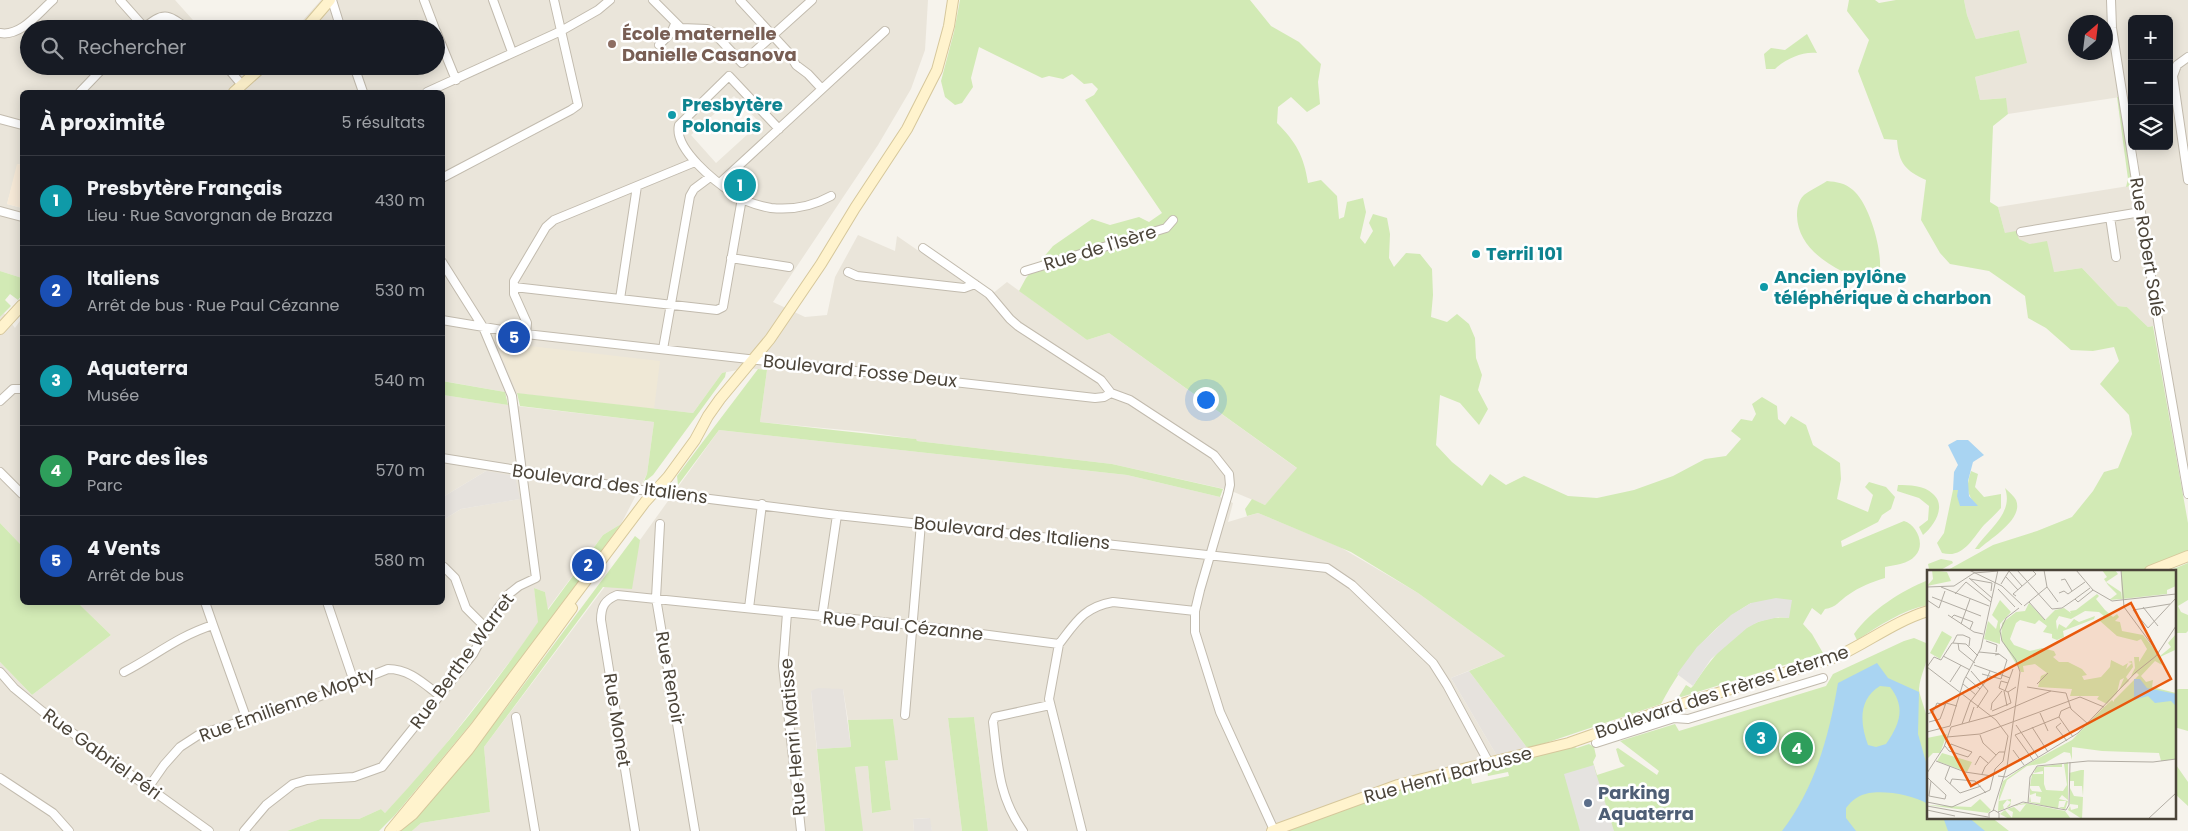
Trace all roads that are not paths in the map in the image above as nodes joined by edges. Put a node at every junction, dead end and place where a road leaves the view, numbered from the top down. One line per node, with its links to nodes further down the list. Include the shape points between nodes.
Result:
1 (53, 0): 13 (street)
2 (120, 0): 14 (street)
3 (331, 0): 17 (main road); 18 (street)
4 (424, 0): 19 (street)
5 (493, 0): 28 (street)
6 (554, 0): 23 (street)
7 (610, 0): 23 (street)
8 (653, 0): 20 (street)
9 (740, 0): 25 (street)
10 (812, 0): 25 (street)
11 (953, 0): 75 (main road, via 942,57 917,113 821,264 770,339)
12 (2111, 0): 53 (street, Rue Robert Salé, via 2112,28)
13 (30, 20)
14 (137, 20)
15 (154, 20): 16 (street, via 164,15)
16 (176, 20)
17 (313, 20)
18 (338, 20)
19 (432, 20)
20 (675, 24): 25 (street, via 686,29 713,32 742,63); 26 (street, via 671,33)
21 (20, 29): 24 (street)
22 (885, 30): 36 (street)
23 (561, 31): 28 (street); 45 (street, via 578,105)
24 (0, 33)
25 (773, 35): 36 (street, via 796,65)
26 (658, 45)
27 (445, 52): 34 (street)
28 (512, 52): 34 (street)
29 (2188, 57): 47 (street, via 2177,65 2173,76)
30 (96, 75): 37 (street)
31 (234, 75): 35 (street)
32 (253, 75): 35 (main road)
33 (357, 75): 39 (street)
34 (456, 80): 40 (street)
35 (242, 85): 38 (main road)
36 (822, 89): 43 (street)
37 (82, 90)
38 (236, 90)
39 (363, 90)
40 (432, 90)
41 (0, 119): 42 (street)
42 (20, 124)
43 (779, 129): 44 (street, via 729,76 678,126 681,141); 48 (street)
44 (694, 162): 46 (street); 49 (street)
45 (445, 176)
46 (710, 177): 48 (street); 68 (street, via 690,196)
47 (2188, 180)
48 (721, 182): 51 (street)
49 (637, 186): 66 (street, via 554,220 546,227 519,272); 67 (street)
50 (830, 196): 51 (street, via 818,203 781,208)
51 (742, 198): 60 (street)
52 (0, 211): 54 (street)
53 (2142, 212): 55 (street); 84 (street, Rue Robert Salé)
54 (20, 216)
55 (2110, 217): 57 (street); 59 (street)
56 (1173, 220): 63 (street, Rue de l'Isère, via 1166,228)
57 (2021, 232)
58 (923, 248): 65 (street)
59 (2116, 257)
60 (731, 258): 62 (street); 68 (street, via 723,307 717,310)
61 (445, 267): 71 (street)
62 (789, 267)
63 (1024, 271)
64 (848, 272): 65 (street, via 857,276 964,288)
65 (975, 284): 77 (street, via 992,297 1018,326 1101,380)
66 (514, 287): 67 (street); 73 (street, via 527,323)
67 (620, 299): 68 (street)
68 (671, 305): 74 (street)
69 (20, 309): 72 (main road)
70 (445, 321): 71 (street, Boulevard Fosse Deux)
71 (483, 328): 73 (street, Boulevard Fosse Deux); 80 (street, via 512,396)
72 (0, 329)
73 (526, 334): 74 (street, Boulevard Fosse Deux)
74 (663, 348): 75 (street, Boulevard Fosse Deux)
75 (752, 359): 77 (street, Boulevard Fosse Deux, via 1095,398); 83 (main road)
76 (20, 388): 78 (street, via 13,389)
77 (1111, 393): 89 (street, via 1130,400 1214,455 1229,474 1230,485)
78 (0, 401)
79 (445, 458): 80 (street, Boulevard des Italiens)
80 (522, 471): 83 (street, Boulevard des Italiens); 104 (street, Rue Berthe Warret, via 536,578 509,594)
81 (0, 472): 82 (street)
82 (20, 492)
83 (654, 492): 85 (street, Boulevard des Italiens); 123 (main road, via 475,728)
84 (2188, 494)
85 (762, 504): 86 (street, Boulevard des Italiens); 96 (street)
86 (838, 515): 87 (street, Boulevard des Italiens); 101 (street)
87 (921, 523): 89 (street, Boulevard des Italiens); 103 (street)
88 (660, 524): 93 (street, Rue Renoir)
89 (1211, 555): 98 (street); 117 (street, Boulevard des Italiens, via 1317,566 1344,578 1432,663)
90 (2188, 556): 92 (main road)
91 (445, 568): 104 (street, via 455,578 466,608)
92 (2153, 570)
93 (656, 598): 96 (street, Rue Paul Cézanne); 97 (street, Rue Paul Cézanne, via 617,595 608,599); 126 (street, Rue Renoir)
94 (206, 605): 102 (street)
95 (328, 605): 109 (street)
96 (749, 608): 100 (street, Rue Paul Cézanne)
97 (601, 609): 125 (street, Rue Monet, via 600,620)
98 (1195, 611): 105 (street, via 1113,602 1101,604 1081,616); 130 (street, via 1195,632 1220,712)
99 (1927, 611): 115 (main road, Boulevard des Frères Leterme, via 1836,657)
100 (787, 613): 101 (street, Rue Paul Cézanne); 127 (street, Rue Henri Matisse, via 783,666)
101 (822, 617): 103 (street, Rue Paul Cézanne)
102 (213, 625): 107 (street, via 173,641); 114 (street)
103 (912, 625): 105 (street, Rue Paul Cézanne); 112 (street)
104 (487, 629): 110 (street, Rue Berthe Warret, via 473,654)
105 (1059, 644): 111 (street)
106 (0, 672): 119 (street, Rue Gabriel Péri, via 42,711)
107 (124, 672)
108 (1823, 678): 116 (street, via 1688,719 1674,718)
109 (354, 682): 110 (street, Rue Emilienne Mopty, via 388,669 401,669); 114 (street, Rue Emilienne Mopty)
110 (440, 696): 122 (street, Rue Berthe Warret, via 382,767 354,777 293,784 266,805)
111 (1050, 705): 128 (street, via 995,717 993,722 1001,787 1015,821); 129 (street)
112 (904, 715)
113 (516, 717): 124 (street)
114 (247, 720): 119 (street, Rue Emilienne Mopty, via 200,734 180,747)
115 (1569, 743): 117 (main road, Rue Henri Barbusse)
116 (1596, 743)
117 (1489, 763): 130 (main road, Rue Henri Barbusse, via 1398,785)
118 (0, 778): 120 (street, via 53,813)
119 (148, 788): 121 (street, Rue Gabriel Péri)
120 (69, 831)
121 (209, 831)
122 (244, 831)
123 (391, 831)
124 (535, 831)
125 (635, 831)
126 (695, 831)
127 (801, 831)
128 (1023, 831)
129 (1082, 831)
130 (1273, 831)

